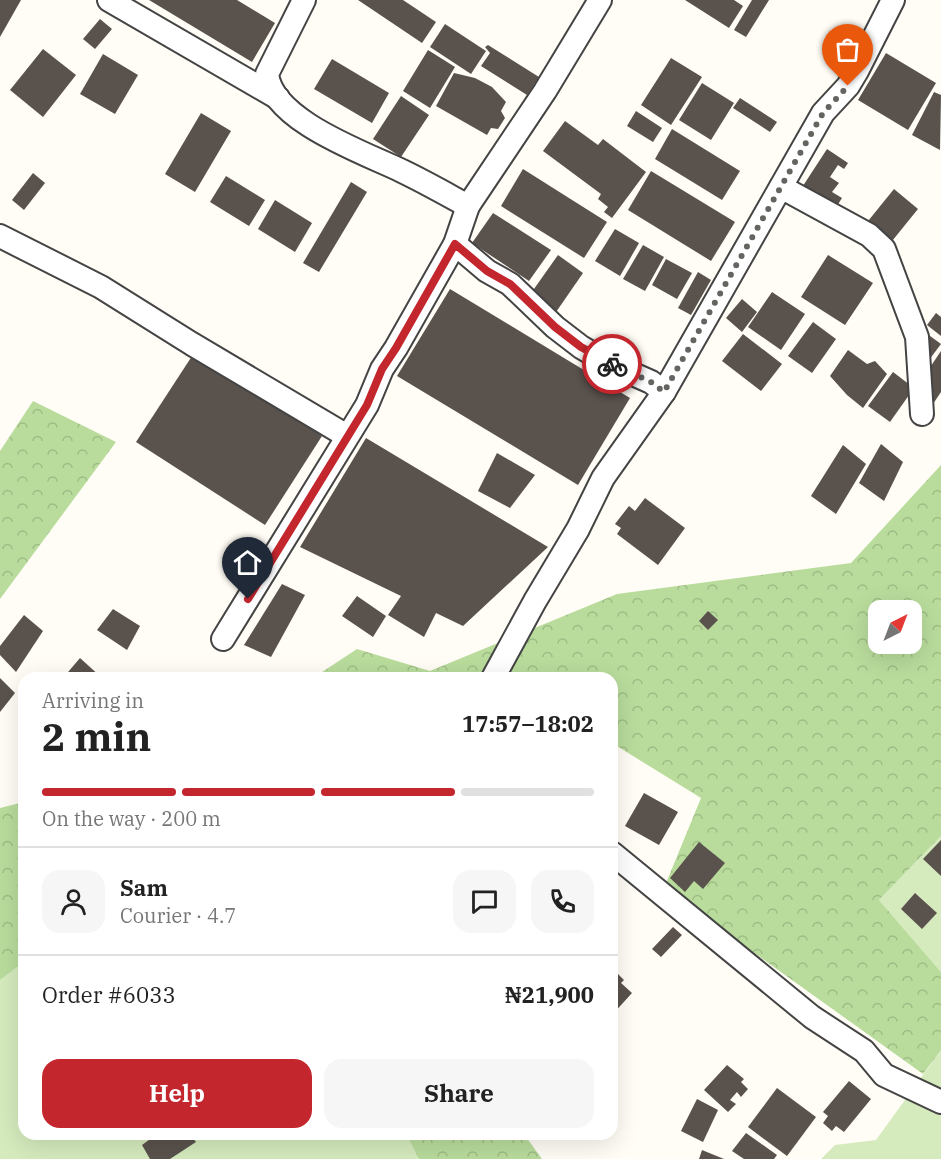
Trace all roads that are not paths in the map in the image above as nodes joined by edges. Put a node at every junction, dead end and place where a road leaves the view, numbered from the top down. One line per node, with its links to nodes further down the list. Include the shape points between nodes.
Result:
1 (110, 0): 5 (street)
2 (304, 0): 5 (street, via 267,74)
3 (600, 0): 7 (street, via 545,92)
4 (893, 0): 6 (street, via 857,71 823,113)
5 (278, 98): 7 (street, via 331,140)
6 (781, 187): 10 (street); 11 (street, via 869,235 884,249 917,337)
7 (468, 206): 9 (street)
8 (0, 236): 12 (street, via 101,287)
9 (455, 244): 10 (street, via 487,271 510,284 581,347); 12 (street)
10 (664, 392): 14 (street, via 603,478)
11 (922, 414)
12 (347, 436): 13 (street)
13 (223, 639)
14 (496, 672)
15 (618, 858): 16 (street, via 812,1017 864,1051 884,1075)
16 (941, 1102)

